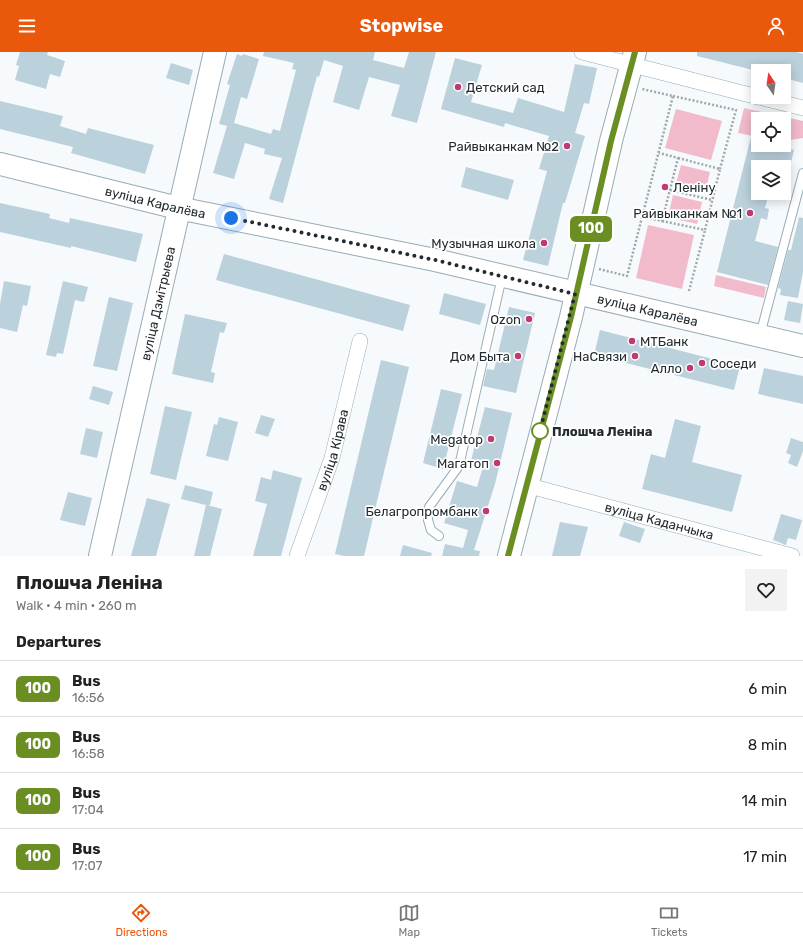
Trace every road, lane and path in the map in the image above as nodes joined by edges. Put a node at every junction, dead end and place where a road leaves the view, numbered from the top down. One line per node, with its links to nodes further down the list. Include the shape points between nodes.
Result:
1 (215, 52): 15 (street, вуліца Дзмітрыева)
2 (582, 52): 3 (street)
3 (633, 59): 4 (street); 21 (street)
4 (751, 95)
5 (672, 96): 11 (path, via 736,110)
6 (787, 104): 7 (street)
7 (803, 108)
8 (658, 153): 9 (path)
9 (678, 158): 11 (path); 13 (path)
10 (0, 164): 15 (street, вуліца Каралёва)
11 (720, 168): 14 (path)
12 (803, 173): 22 (lane)
13 (670, 190): 14 (path); 17 (path)
14 (712, 200): 18 (path)
15 (178, 208): 19 (street, вуліца Каралёва); 27 (street, вуліца Дзмітрыева)
16 (642, 217): 17 (path)
17 (662, 221): 18 (path)
18 (704, 230): 20 (path)
19 (502, 276): 21 (street, вуліца Каралёва); 26 (lane, via 459,466 429,507 428,520 431,530)
20 (689, 291)
21 (575, 294): 22 (street, вуліца Каралёва); 25 (street)
22 (760, 336): 24 (street, вуліца Каралёва)
23 (360, 341): 28 (street, вуліца Кірава, via 332,458)
24 (803, 346)
25 (526, 485): 29 (street); 30 (street, вуліца Каданчыка)
26 (439, 536)
27 (100, 556)
28 (297, 556)
29 (508, 556)
30 (792, 556)

